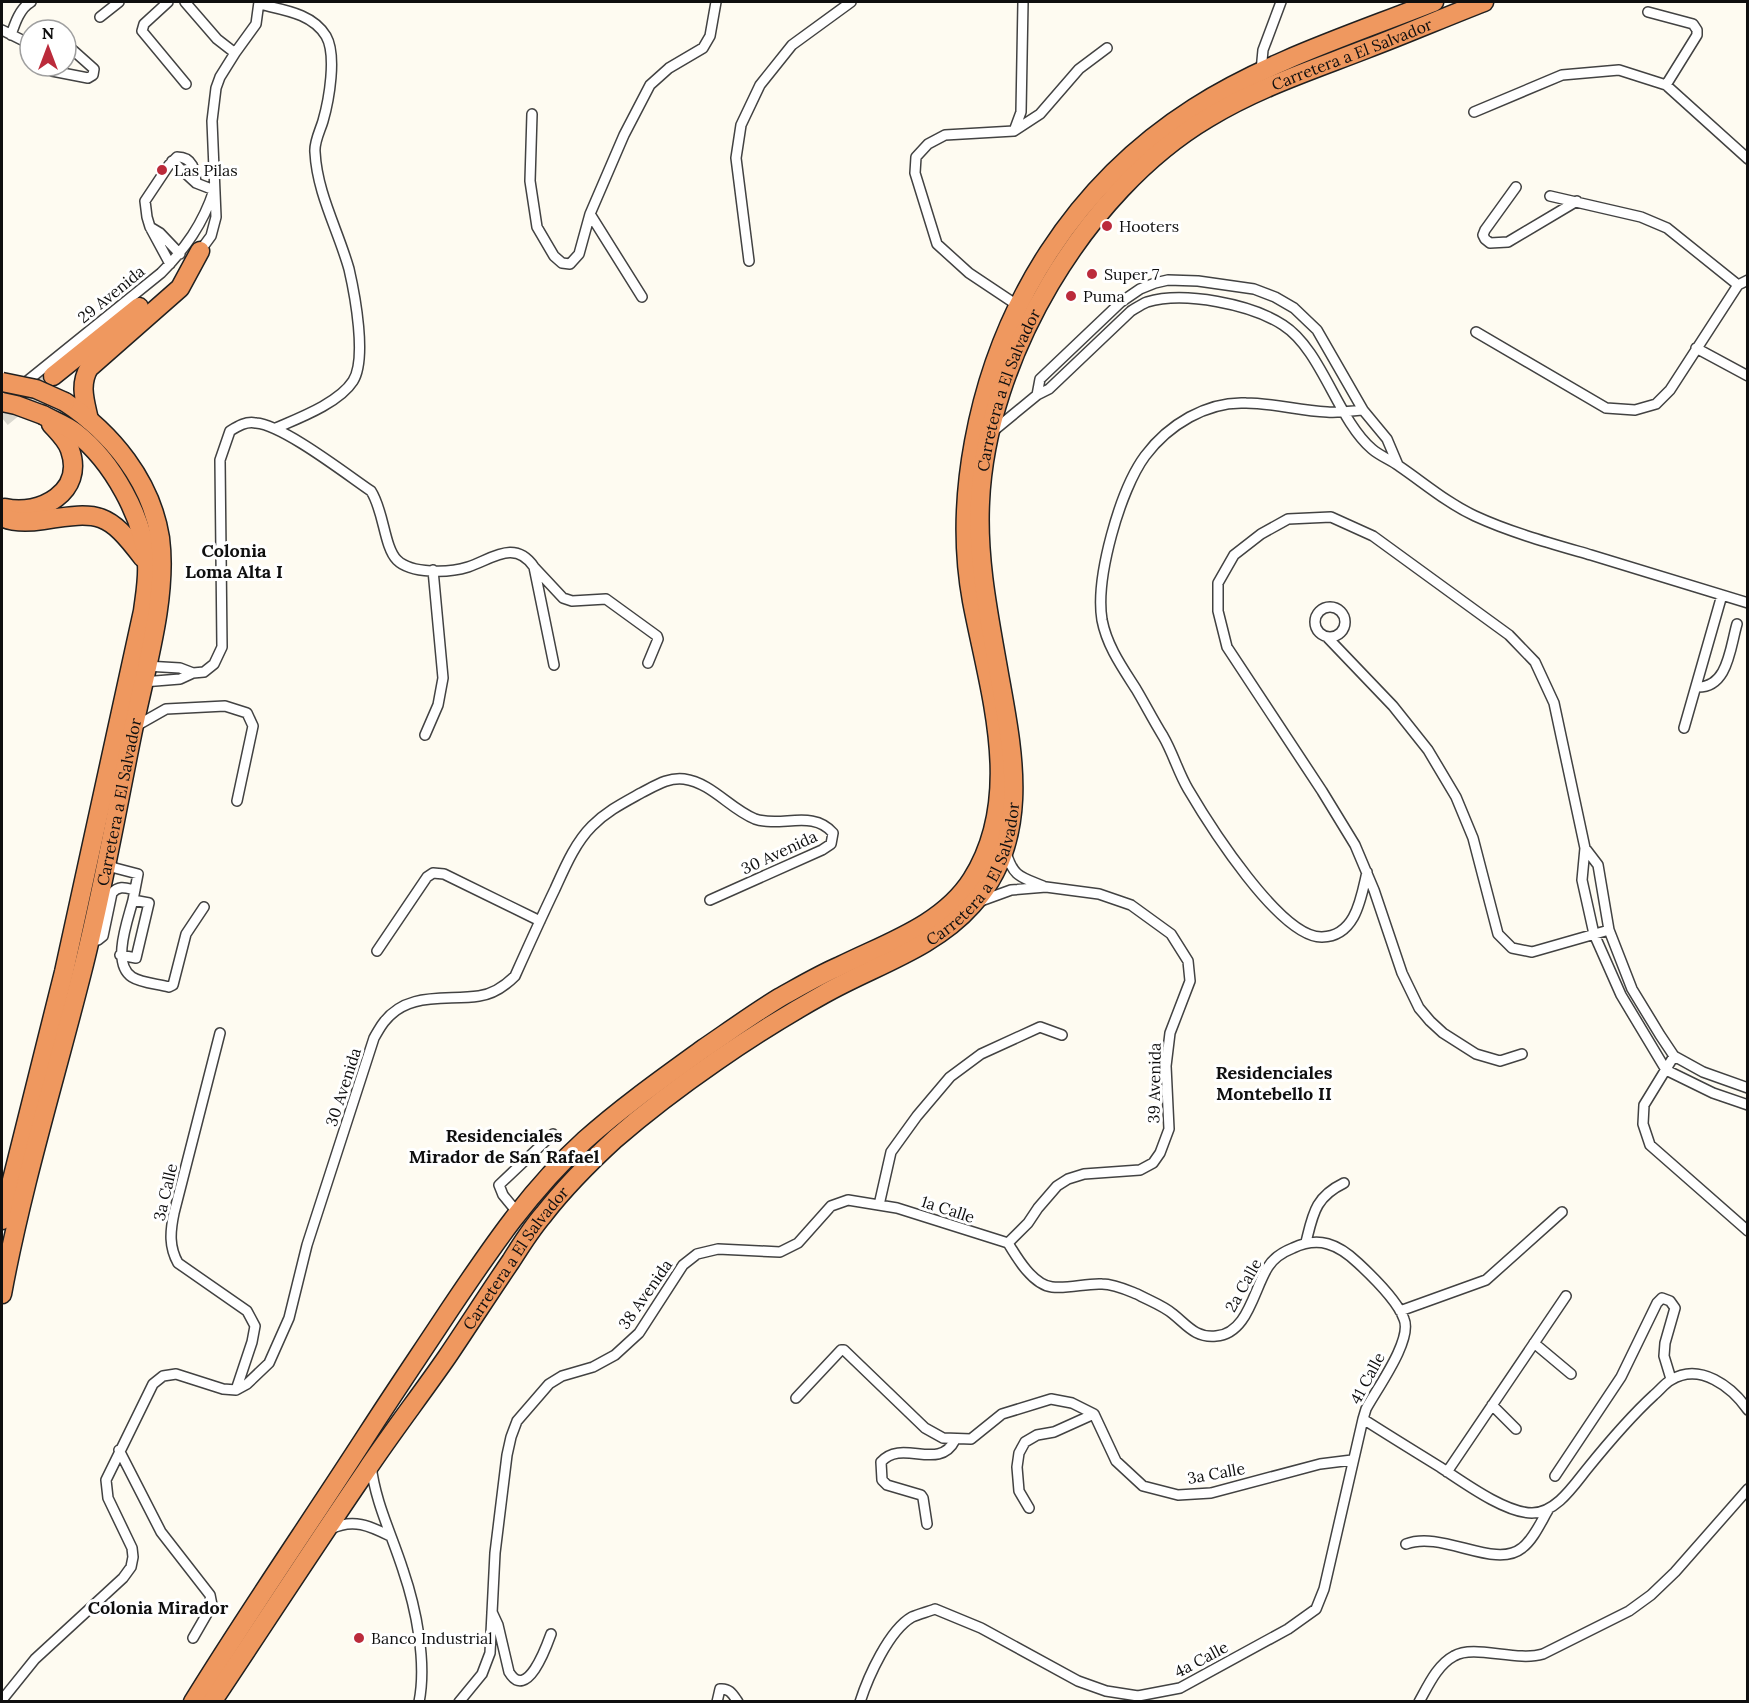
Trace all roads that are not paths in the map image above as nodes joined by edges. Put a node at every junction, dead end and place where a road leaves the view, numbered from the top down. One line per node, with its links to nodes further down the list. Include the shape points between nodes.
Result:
1 (31, 2): 15 (street, via 21,12)
2 (119, 2): 13 (street)
3 (168, 2): 22 (street, via 144,24 142,31)
4 (185, 2): 18 (street, via 217,39)
5 (716, 2): 32 (street, via 710,36 703,48 669,68 650,85)
6 (851, 2): 36 (street, via 792,45 760,85 741,125 736,158)
7 (1023, 2): 26 (street, via 1021,112)
8 (1281, 2): 20 (street, via 1263,50)
9 (1434, 2): 20 (highway, Carretera a El Salvador)
10 (1484, 2): 52 (highway, Carretera a El Salvador, via 1270,86 1172,142 1117,192 1079,238 1043,296)
11 (259, 3): 18 (street, 29 Avenida, via 256,24); 62 (street, via 306,16 328,38 332,68 315,153 325,200 349,270 360,337 354,380 342,393)
12 (1647, 12): 23 (street, via 1693,24 1697,30)
13 (100, 17)
14 (2, 30): 15 (street)
15 (11, 35): 16 (street)
16 (18, 38)
17 (1107, 48): 26 (street, via 1079,69 1040,114)
18 (235, 53): 29 (street, 29 Avenida, via 220,77 213,102)
19 (78, 55): 21 (street, via 94,69 88,78)
20 (1260, 72): 45 (highway, Carretera a El Salvador, via 1195,108 1114,171 1053,246)
21 (78, 76)
22 (186, 84)
23 (1666, 85): 24 (street, via 1619,70 1562,75); 27 (street)
24 (1474, 112)
25 (532, 114): 32 (street, via 530,181 537,227 562,263 570,264 579,254)
26 (1014, 131): 45 (street, via 936,138 916,157 915,172 936,244 969,273)
27 (1748, 159)
28 (1516, 187): 31 (street, via 1483,235 1490,243 1508,242)
29 (214, 190): 33 (street, via 196,183 191,162 177,157 145,201); 34 (street, 29 Avenida, via 214,227); 35 (street, 29 Avenida, via 200,224)
30 (1550, 196): 31 (street)
31 (1577, 201): 40 (street, via 1641,217 1667,228)
32 (590, 214): 42 (street)
33 (150, 227): 35 (street); 37 (street)
34 (200, 251): 53 (highway, via 167,285); 61 (highway, via 180,288 89,368 83,392)
35 (180, 254): 37 (street, 29 Avenida)
36 (749, 261)
37 (170, 264): 57 (street, 29 Avenida)
38 (1748, 280): 40 (street)
39 (1198, 281): 41 (street, via 1168,280); 43 (street); 50 (street, via 1254,289 1275,297 1294,308 1317,330)
40 (1738, 285): 49 (street)
41 (1140, 289): 44 (street); 46 (street)
42 (642, 297)
43 (1198, 300): 44 (street); 51 (street, via 1248,309 1283,324 1300,338)
44 (1145, 303): 47 (street)
45 (1017, 304): 52 (highway, via 1025,318); 108 (highway, Carretera a El Salvador, via 986,388 966,502 968,576 1001,765 993,832 970,883 912,932 777,999 658,1082 581,1143)
46 (1108, 315): 47 (street); 56 (street, via 1040,380)
47 (1117, 324): 56 (street, via 1048,389)
48 (1476, 333): 49 (street, via 1606,408 1635,410 1656,404 1670,390)
49 (1696, 348): 54 (street)
50 (1328, 349): 51 (street); 58 (street)
51 (1313, 359): 59 (street)
52 (1009, 368): 63 (highway, Carretera a El Salvador)
53 (53, 376)
54 (1748, 376)
55 (2, 382): 61 (highway, Carretera a El Salvador, bridge, via 36,389)
56 (1036, 395): 63 (street)
57 (2, 402): 60 (highway, Carretera a El Salvador, bridge)
58 (1363, 410): 59 (street); 64 (street, via 1387,439)
59 (1345, 411): 64 (street, via 1372,449); 86 (street, via 1244,402 1205,410 1173,427 1144,457 1131,482 1105,559 1101,605 1102,622 1115,656 1163,736 1187,787 1222,845 1266,899 1293,926 1307,934 1335,934 1355,917)
60 (43, 416): 65 (highway, via 71,451 73,468 68,486 55,500 37,507); 67 (highway, Carretera a El Salvador, via 76,433 112,474 138,522)
61 (89, 420): 77 (highway, Carretera a El Salvador, via 128,462 156,521 162,581)
62 (276, 428): 69 (street, via 371,491 395,558 413,570); 76 (street, via 255,422 242,424 230,431 223,449 222,647 214,664 204,672)
63 (988, 435): 84 (highway, Carretera a El Salvador, via 980,503 982,577 1013,757 1015,792)
64 (1398, 465): 70 (street, via 1446,500 1476,516)
65 (2, 507)
66 (2, 518): 67 (highway, via 33,522 80,514 103,519 124,533)
67 (147, 563): 110 (highway, Carretera a El Salvador, via 143,610 64,972)
68 (534, 567): 69 (street, via 524,556 503,553 459,569); 74 (street, via 563,598 606,599 657,636); 75 (street)
69 (433, 570): 81 (street, via 443,678 438,705)
70 (1722, 595): 71 (street); 78 (street)
71 (1748, 603)
72 (1737, 624): 78 (street, via 1720,676 1706,688)
73 (1327, 637): 95 (street, via 1393,706 1428,750 1456,797 1473,838 1498,934 1512,948 1532,952)
74 (648, 663)
75 (554, 665)
76 (193, 673): 77 (street, via 180,668); 77 (street, via 180,679)
77 (145, 674): 79 (highway, Carretera a El Salvador)
78 (1696, 687): 80 (street)
79 (133, 728): 82 (street, via 166,709 225,706 247,713 253,726); 85 (highway, Carretera a El Salvador)
80 (1684, 728)
81 (425, 735)
82 (237, 801)
83 (1585, 848): 86 (street, via 1554,703 1535,662 1509,635 1373,536 1331,517 1288,519 1234,555 1218,583 1218,612 1227,647 1322,791); 94 (street, via 1598,865); 95 (street, via 1582,880)
84 (1005, 849): 87 (street, 39 Avenida, via 1010,868); 91 (highway, Carretera a El Salvador)
85 (105, 862): 88 (highway, Carretera a El Salvador); 89 (street, via 138,874)
86 (1367, 872): 100 (street, via 1409,990 1430,1021 1459,1045 1492,1060 1506,1061)
87 (1046, 887): 91 (street, 39 Avenida, via 1011,890); 114 (street, 39 Avenida, via 1099,894 1131,905 1171,934 1188,961 1190,981 1170,1032 1166,1065 1169,1130 1160,1154 1140,1170 1068,1179 1057,1186)
88 (108, 888): 89 (street, via 121,887); 115 (highway, Carretera a El Salvador, via 90,939 15,1229)
89 (134, 895): 97 (street); 97 (street, via 149,903 136,958)
90 (710, 900): 93 (street, 30 Avenida, via 822,850 831,844 833,833 827,826 802,819 756,819 701,783 664,781 612,809 591,827 572,855)
91 (973, 904): 118 (highway, Carretera a El Salvador, via 939,933 790,1013 643,1115 576,1177 540,1218)
92 (204, 907): 97 (street, via 186,934 170,987 133,977)
93 (540, 921): 96 (street, via 444,874 433,873); 123 (street, 30 Avenida, via 515,976 503,988 481,996 426,998 384,1021 374,1038 307,1245 289,1318 269,1363)
94 (1609, 930): 95 (street); 101 (street, via 1632,989)
95 (1594, 934): 102 (street, via 1621,995)
96 (377, 951)
97 (120, 955)
98 (220, 1033): 123 (street, 3a Calle, via 170,1242 178,1263 247,1311 255,1326)
99 (1062, 1035): 107 (street, via 1040,1027 981,1054 950,1077 891,1152)
100 (1522, 1054)
101 (1674, 1056): 102 (street); 103 (street, via 1703,1072)
102 (1666, 1070): 104 (street, via 1713,1093); 111 (street, via 1644,1105 1643,1124 1650,1145)
103 (1748, 1088)
104 (1748, 1104)
105 (553, 1134): 108 (street, via 499,1185)
106 (1344, 1183): 113 (street, via 1320,1200)
107 (879, 1205): 114 (street, 1a Calle); 144 (street, 38 Avenida, via 849,1200 831,1206 798,1243 780,1252 718,1249 697,1254 684,1265 639,1333 615,1355 549,1384 517,1421 511,1437)
108 (517, 1212): 112 (highway, Carretera a El Salvador)
109 (1562, 1212): 117 (street, via 1486,1280)
110 (2, 1220)
111 (1748, 1231)
112 (497, 1238): 118 (highway, via 491,1258 463,1304 466,1313); 119 (highway, Carretera a El Salvador)
113 (1306, 1242): 114 (street, 2a Calle, via 1281,1253 1268,1266 1234,1330 1216,1336 1194,1332 1173,1313 1122,1288 1104,1284 1050,1287 1021,1264); 117 (street, via 1329,1243 1347,1253 1374,1278)
114 (1008, 1243)
115 (2, 1294)
116 (1566, 1296): 120 (street)
117 (1400, 1311): 129 (street, 41 Calle, via 1405,1320 1402,1344)
118 (476, 1314): 124 (highway, Carretera a El Salvador)
119 (437, 1329): 124 (highway, via 446,1329 450,1338 423,1377); 149 (highway, Carretera a El Salvador)
120 (1534, 1343): 121 (street); 126 (street)
121 (1570, 1374)
122 (1671, 1379): 127 (street, via 1687,1374 1710,1378 1733,1392); 136 (street, via 1664,1356 1675,1308 1670,1300 1662,1299 1621,1377); 139 (street)
123 (236, 1390): 132 (street, via 183,1375 163,1376 153,1384)
124 (423, 1392): 134 (highway, Carretera a El Salvador)
125 (796, 1398): 131 (street, via 844,1350 925,1428)
126 (1492, 1406): 130 (street); 135 (street)
127 (1748, 1410)
128 (1094, 1414): 131 (street, via 1072,1403 1051,1399 1002,1414 971,1439); 133 (street, 3a Calle, via 1116,1461 1143,1486 1178,1495 1211,1493 1320,1464); 138 (street, via 1025,1442 1017,1467 1019,1491)
129 (1363, 1419): 133 (street, 41 Calle); 135 (street)
130 (1516, 1429)
131 (955, 1440): 140 (street, via 944,1454 895,1453 881,1462 882,1480 887,1485 921,1495)
132 (119, 1450): 146 (street, via 160,1532 210,1595 212,1605); 148 (street, via 106,1480 106,1491 132,1548 131,1567 35,1659)
133 (1352, 1460): 154 (street, 4a Calle, via 1324,1589 1316,1609 1288,1629 1180,1688 1138,1696 1106,1691 1078,1681 981,1628 934,1609 911,1618 894,1634)
134 (371, 1464): 141 (highway, Carretera a El Salvador); 142 (street, via 374,1488)
135 (1447, 1472): 139 (street, via 1505,1506 1532,1513)
136 (1555, 1476)
137 (1748, 1489): 155 (street, via 1675,1572 1629,1611 1532,1658 1479,1652 1453,1656 1436,1673)
138 (1029, 1508)
139 (1548, 1510): 143 (street, via 1524,1547 1514,1554 1486,1553 1417,1539)
140 (927, 1524)
141 (324, 1533): 142 (street, via 352,1523); 150 (highway, Carretera a El Salvador)
142 (390, 1536): 151 (street, via 403,1569 417,1628 422,1677)
143 (1406, 1544)
144 (491, 1610): 145 (street, via 509,1672 516,1678 527,1678 534,1672); 152 (street, 38 Avenida, via 488,1662)
145 (551, 1634)
146 (193, 1638)
147 (718, 1699): 153 (street, via 720,1689 725,1688)
148 (2, 1700)
149 (193, 1701)
150 (212, 1701)
151 (419, 1701)
152 (459, 1701)
153 (738, 1701)
154 (860, 1701)
155 (1419, 1701)

